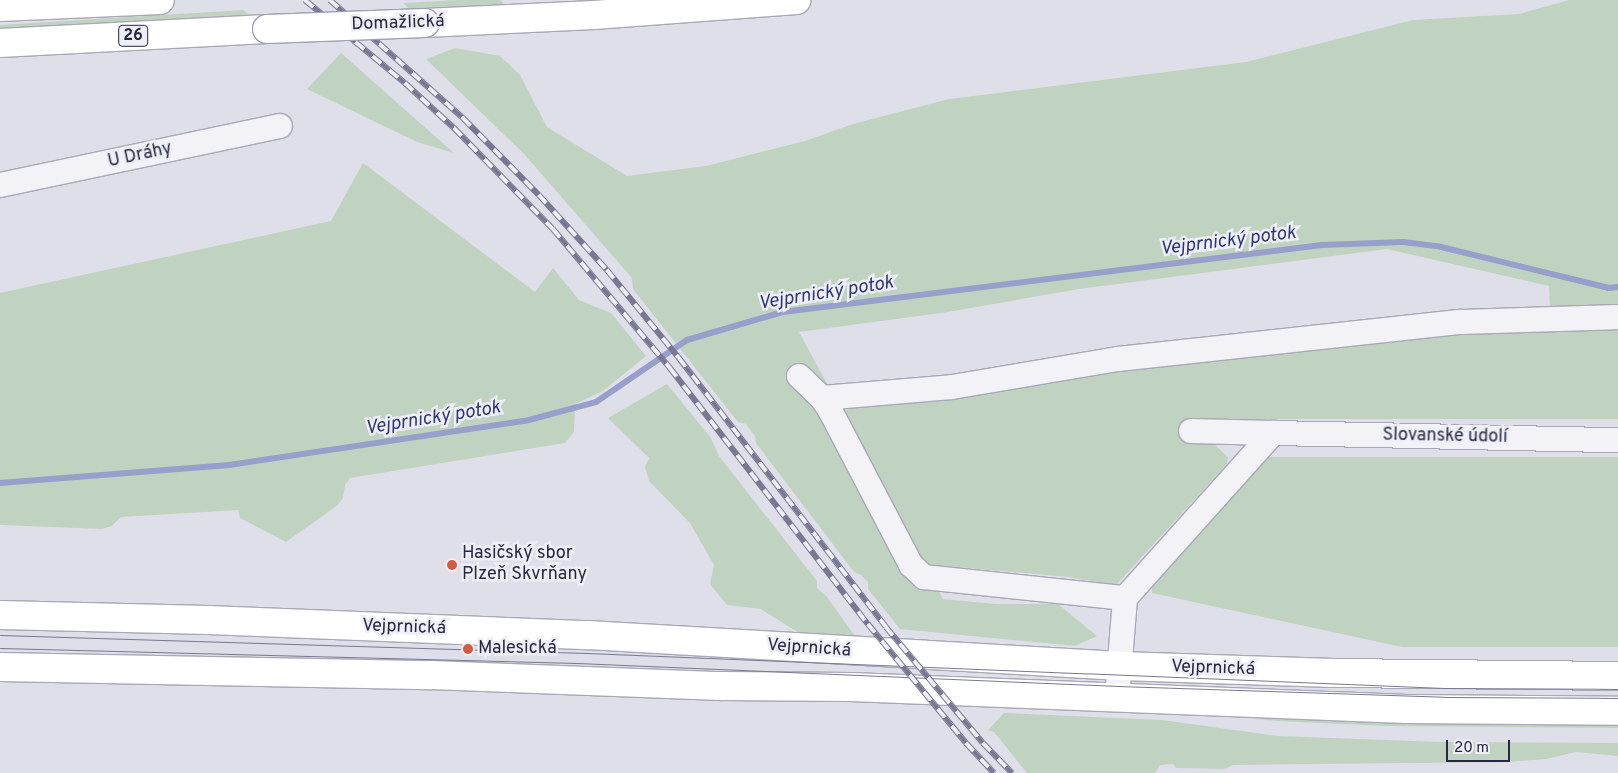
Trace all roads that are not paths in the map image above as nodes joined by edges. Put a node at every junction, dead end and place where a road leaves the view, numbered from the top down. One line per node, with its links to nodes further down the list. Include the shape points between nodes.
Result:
1 (160, 0): 3 (main road, 26)
2 (796, 0): 4 (main road, Domažlická / 26, bridge, via 594,15)
3 (0, 7)
4 (0, 43)
5 (280, 126): 6 (street, U Dráhy)
6 (0, 185)
7 (1618, 317): 9 (street, via 1451,323 1118,359 952,387)
8 (799, 376): 9 (street)
9 (822, 398): 13 (street, via 911,565 924,577)
10 (1191, 431): 11 (street, Slovanské údolí)
11 (1273, 433): 12 (street, Slovanské údolí); 13 (street)
12 (1618, 440)
13 (1125, 598): 15 (street)
14 (0, 615): 15 (main road, Vejprnická, via 588,636)
15 (1120, 666): 17 (main road, Vejprnická, via 1334,674); 18 (street)
16 (0, 667): 18 (main road, Vejprnická, via 431,675)
17 (1618, 676)
18 (1117, 698): 19 (main road, Vejprnická, via 1407,709)
19 (1618, 711)

